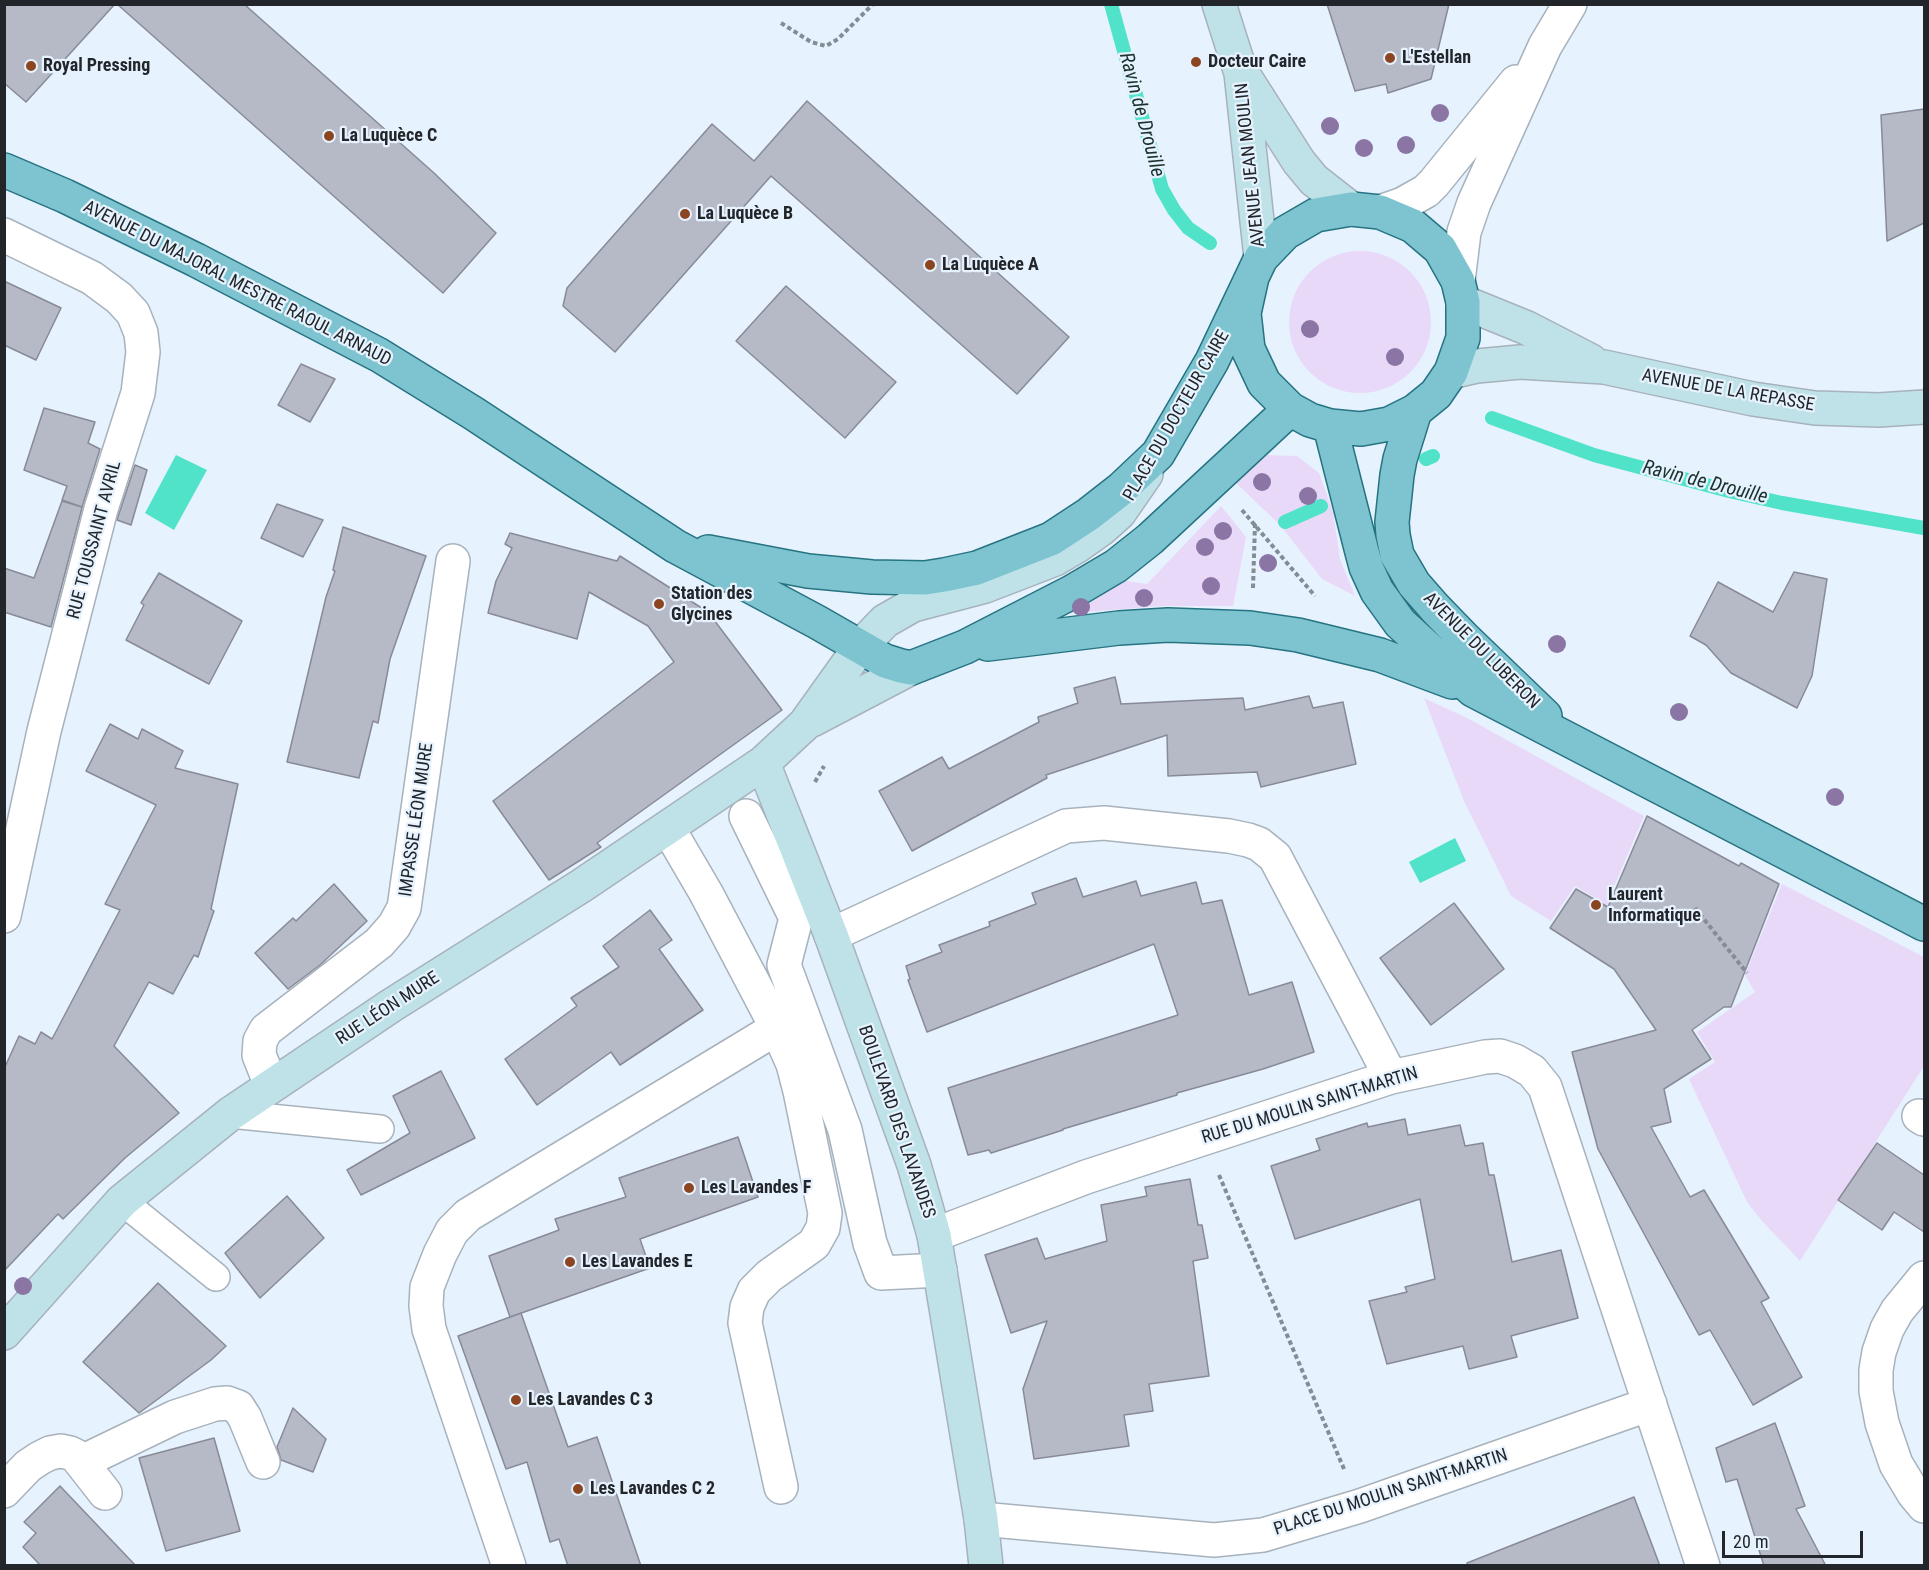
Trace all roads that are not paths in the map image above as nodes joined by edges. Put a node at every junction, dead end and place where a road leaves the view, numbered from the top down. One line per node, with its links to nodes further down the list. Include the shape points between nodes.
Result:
1 (1219, 4): 4 (street, AVENUE JEAN MOULIN)
2 (1570, 4): 3 (street)
3 (1545, 46): 6 (street, via 1426,191 1403,204); 9 (street, via 1468,217)
4 (1241, 73): 6 (street, AVENUE JEAN MOULIN, via 1314,180); 8 (street, AVENUE JEAN MOULIN)
5 (4, 170): 17 (main road, AVENUE DU MAJORAL MESTRE RAOUL ARNAUD, via 196,260 380,355)
6 (1366, 211): 8 (main road, PLACE DU DOCTEUR CAIRE, via 1316,215 1285,233); 9 (main road, PLACE DU DOCTEUR CAIRE, via 1413,226 1440,249)
7 (4, 235): 28 (street, RUE TOUSSAINT AVRIL, via 92,278 119,298 133,313 144,352 138,393 101,509 44,731)
8 (1257, 268): 13 (main road, PLACE DU DOCTEUR CAIRE, via 1244,313 1248,349 1264,383); 16 (main road, PLACE DU DOCTEUR CAIRE, via 1212,361)
9 (1461, 291): 10 (street, AVENUE DE LA REPASSE); 11 (main road, PLACE DU DOCTEUR CAIRE, via 1463,338)
10 (1604, 367): 11 (street, AVENUE DE LA REPASSE, via 1520,362); 12 (street, AVENUE DE LA REPASSE, via 1815,408)
11 (1451, 372): 14 (main road, PLACE DU DOCTEUR CAIRE, via 1436,394)
12 (1924, 408)
13 (1290, 409): 15 (main road, PLACE DU DOCTEUR CAIRE); 20 (main road, via 1116,566)
14 (1415, 411): 15 (main road, PLACE DU DOCTEUR CAIRE, via 1389,424 1361,429); 24 (main road, AVENUE DU LUBERON, via 1400,459 1393,511 1394,541 1401,563 1435,609)
15 (1330, 426): 22 (main road, AVENUE DU LUBERON, via 1366,567 1377,591 1400,623)
16 (1158, 454): 17 (main road, AVENUE DU MAJORAL MESTRE RAOUL ARNAUD, via 1121,489 1051,539 987,564 944,575 881,578 808,571); 19 (street, PLACE DU DOCTEUR CAIRE, via 1119,513 1077,546 1055,559 985,586 902,610)
17 (675, 546): 19 (main road, AVENUE DU MAJORAL MESTRE RAOUL ARNAUD)
18 (453, 561): 33 (street, IMPASSE LÉON MURE, via 404,908 379,943 266,1030 259,1055)
19 (860, 647): 21 (main road, via 885,661); 23 (street, PLACE DU DOCTEUR CAIRE)
20 (965, 647): 21 (main road); 22 (main road, via 1119,628 1250,628 1380,655)
21 (911, 668): 23 (street)
22 (1473, 690): 24 (main road, AVENUE DU LUBERON)
23 (805, 724): 25 (street, RUE LÉON MURE)
24 (1575, 744): 29 (main road, AVENUE DU LUBERON)
25 (763, 763): 27 (street, RUE LÉON MURE); 30 (street, BOULEVARD DES LAVANDES)
26 (746, 816): 38 (street, via 796,918 784,965 845,1130 870,1243 881,1273)
27 (668, 828): 31 (street); 33 (street, RUE LÉON MURE)
28 (4, 916)
29 (1924, 924)
30 (831, 935): 32 (street, via 1066,826 1104,823 1248,840 1275,857); 37 (street, BOULEVARD DES LAVANDES, via 914,1165)
31 (777, 1028): 45 (street, via 800,1091 825,1213 823,1228 814,1244 769,1276 754,1291 747,1307 746,1323); 50 (street, via 468,1215 452,1231 440,1254 427,1287 429,1329)
32 (1391, 1077): 37 (street, RUE DU MOULIN SAINT-MARTIN, via 1086,1177); 42 (street, RUE DU MOULIN SAINT-MARTIN, via 1500,1056 1515,1060 1540,1079)
33 (271, 1085): 34 (street, RUE LÉON MURE)
34 (230, 1114): 35 (lane); 36 (street, RUE LÉON MURE)
35 (380, 1130)
36 (122, 1201): 39 (lane); 41 (street, RUE LÉON MURE)
37 (934, 1235): 38 (street, BOULEVARD DES LAVANDES)
38 (940, 1270): 49 (street, BOULEVARD DES LAVANDES)
39 (216, 1277)
40 (1924, 1278): 48 (street, via 1887,1329 1876,1370 1882,1423 1896,1464)
41 (4, 1333)
42 (1650, 1404): 49 (street, PLACE DU MOULIN SAINT-MARTIN, via 1263,1536 1223,1539); 52 (street, RUE DU MOULIN SAINT-MARTIN)
43 (82, 1462): 44 (street, via 175,1417 227,1403 238,1407 245,1418); 46 (street, via 70,1453 50,1453 28,1466); 47 (street)
44 (263, 1462)
45 (780, 1487)
46 (4, 1491)
47 (105, 1493)
48 (1924, 1506)
49 (981, 1519): 51 (street, BOULEVARD DES LAVANDES)
50 (509, 1566)
51 (987, 1566)
52 (1703, 1566)

